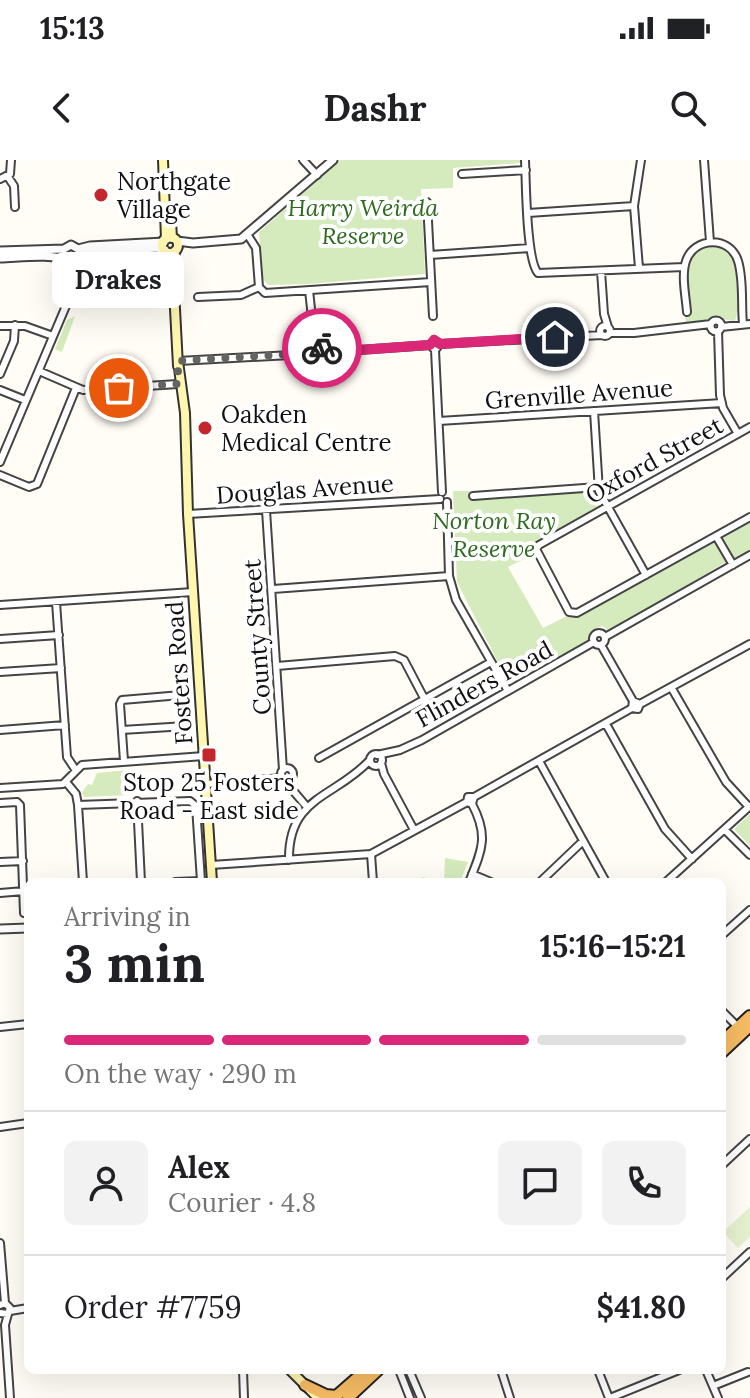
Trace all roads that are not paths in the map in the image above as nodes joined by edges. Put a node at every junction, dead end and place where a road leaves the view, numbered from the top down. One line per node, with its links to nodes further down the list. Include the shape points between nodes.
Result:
1 (11, 160): 11 (street)
2 (166, 160): 19 (main road, Fosters Road)
3 (303, 160): 10 (street)
4 (333, 160): 10 (street)
5 (525, 160): 8 (street)
6 (641, 160): 14 (street)
7 (704, 160): 18 (street)
8 (526, 170): 9 (street); 16 (street)
9 (462, 174)
10 (317, 175): 17 (street)
11 (8, 177): 12 (street); 15 (street)
12 (0, 179)
13 (427, 202): 24 (street)
14 (634, 206): 16 (street); 29 (street)
15 (15, 207)
16 (528, 213): 20 (street)
17 (247, 234): 19 (street, via 235,241); 32 (street, via 257,255)
18 (710, 242): 27 (street, via 726,246); 28 (street, via 693,249)
19 (170, 245): 23 (street); 46 (main road, Fosters Road)
20 (530, 248): 24 (street); 30 (street, via 533,267 542,274)
21 (0, 251): 22 (street)
22 (65, 255): 23 (street, via 72,261); 23 (street, via 71,245); 25 (street); 35 (street, via 71,279)
23 (78, 255): 35 (street)
24 (430, 255): 31 (street)
25 (0, 258)
26 (748, 261): 27 (street)
27 (739, 263): 38 (street)
28 (684, 267): 29 (street); 36 (street)
29 (639, 268): 30 (street)
30 (601, 271): 42 (street)
31 (431, 282): 33 (street); 37 (street)
32 (259, 287): 33 (street, via 265,293); 34 (street, via 241,295)
33 (309, 290): 45 (street)
34 (198, 297)
35 (68, 300): 43 (street)
36 (687, 312)
37 (433, 316)
38 (743, 324): 41 (street)
39 (15, 325): 40 (street); 43 (street); 48 (street)
40 (0, 326)
41 (716, 328): 42 (street); 53 (street)
42 (606, 330): 44 (street)
43 (53, 336): 47 (street)
44 (435, 346): 45 (street); 55 (street)
45 (313, 350): 46 (street)
46 (178, 361): 49 (main road, Fosters Road); 59 (main road, Fosters Road)
47 (39, 371): 50 (street); 52 (street)
48 (0, 374)
49 (178, 384): 50 (street); 59 (main road, Fosters Road)
50 (76, 388): 60 (street, via 37,484 29,487)
51 (0, 390): 52 (street)
52 (25, 400): 58 (street)
53 (722, 403): 54 (street, Grenville Avenue); 57 (street)
54 (594, 411): 55 (street, Grenville Avenue); 61 (street)
55 (439, 421): 63 (street)
56 (750, 427): 57 (street, Oxford Street)
57 (738, 434): 64 (street, Oxford Street)
58 (0, 462)
59 (186, 462): 66 (main road, Fosters Road)
60 (0, 475)
61 (598, 487): 62 (street); 64 (street)
62 (473, 496)
63 (443, 497): 65 (street, Douglas Avenue); 72 (street)
64 (607, 506): 71 (street); 71 (street, Oxford Street, via 536,549 569,612)
65 (266, 510): 66 (street, Douglas Avenue); 73 (street, County Street)
66 (188, 514): 74 (main road, Fosters Road)
67 (750, 517): 68 (street)
68 (716, 536): 70 (street); 71 (street)
69 (750, 555): 70 (street)
70 (733, 565): 79 (street, Flinders Road, via 605,637 598,634)
71 (646, 575)
72 (449, 576): 73 (street); 81 (street, via 456,600)
73 (273, 589): 82 (street, County Street)
74 (193, 592): 75 (street); 95 (main road, Fosters Road)
75 (56, 602): 76 (street); 77 (street)
76 (0, 605)
77 (59, 635): 78 (street); 83 (street)
78 (0, 639)
79 (598, 644): 87 (street, Flinders Road); 90 (street)
80 (750, 644): 86 (street)
81 (491, 662): 87 (street); 89 (street)
82 (277, 666): 89 (street, via 395,656 404,660); 101 (street, County Street)
83 (61, 668): 85 (street); 92 (street)
84 (185, 669): 88 (street)
85 (0, 672)
86 (671, 687): 90 (street); 109 (street, via 726,782)
87 (508, 691): 99 (street, Flinders Road)
88 (181, 695): 94 (street, via 122,700); 94 (street, via 186,727)
89 (425, 700): 96 (street)
90 (635, 704): 91 (street)
91 (606, 724): 98 (street); 116 (street, via 665,829)
92 (65, 725): 93 (street); 100 (street, via 67,757)
93 (0, 730)
94 (122, 730): 97 (street)
95 (204, 756): 97 (street); 103 (main road, Fosters Road)
96 (319, 758)
97 (124, 761): 100 (street)
98 (539, 761): 106 (street); 113 (street)
99 (377, 762): 110 (street, Flinders Road); 111 (street)
100 (75, 769): 102 (street)
101 (285, 772): 103 (street); 110 (street, County Street, via 289,787)
102 (66, 782): 104 (street); 108 (street)
103 (206, 784): 120 (main road, Fosters Road)
104 (0, 788)
105 (137, 801): 108 (street); 124 (street); 125 (street, via 185,799 196,806)
106 (471, 801): 111 (street); 121 (street, via 483,828)
107 (0, 803): 118 (street, via 20,805)
108 (78, 805): 123 (street)
109 (750, 806): 112 (street)
110 (307, 807): 117 (street, Flinders Road, via 289,839)
111 (414, 830): 114 (street)
112 (725, 830): 115 (street); 116 (street)
113 (583, 841): 130 (street); 131 (street)
114 (371, 854): 117 (street); 127 (street)
115 (750, 855)
116 (692, 859): 132 (street)
117 (289, 860): 120 (street)
118 (23, 861): 119 (street); 122 (street)
119 (0, 862)
120 (211, 865): 126 (main road, Fosters Road)
121 (472, 874): 128 (street); 129 (street)
122 (25, 878)
123 (83, 878)
124 (141, 878)
125 (201, 878)
126 (212, 878)
127 (373, 878)
128 (470, 878)
129 (482, 878)
130 (544, 878)
131 (604, 878)
132 (671, 878)
133 (24, 891): 134 (street)
134 (0, 893)
135 (750, 910): 138 (street)
136 (24, 928): 137 (street)
137 (0, 929)
138 (726, 931)
139 (726, 1014): 143 (street)
140 (750, 1016): 143 (highway)
141 (24, 1024): 142 (street)
142 (0, 1027)
143 (744, 1029): 144 (highway); 145 (highway)
144 (726, 1040)
145 (726, 1048)
146 (0, 1124): 147 (street)
147 (24, 1124)
148 (750, 1139): 149 (street)
149 (726, 1161)
150 (0, 1243): 154 (street)
151 (750, 1252): 152 (street)
152 (726, 1274)
153 (24, 1308): 154 (street)
154 (4, 1309): 170 (street)
155 (748, 1372): 167 (street)
156 (243, 1374): 171 (street)
157 (294, 1374): 166 (main road)
158 (361, 1374): 168 (highway)
159 (374, 1374): 174 (highway)
160 (401, 1374): 175 (street)
161 (411, 1374): 176 (street)
162 (502, 1374): 177 (street)
163 (600, 1374): 178 (street)
164 (669, 1374): 178 (street)
165 (708, 1374): 167 (street)
166 (305, 1385): 168 (highway); 172 (main road); 173 (main road)
167 (713, 1386): 179 (street)
168 (335, 1397)
169 (0, 1398): 170 (street)
170 (10, 1398)
171 (244, 1398)
172 (310, 1398)
173 (318, 1398)
174 (348, 1398)
175 (410, 1398)
176 (421, 1398)
177 (510, 1398)
178 (610, 1398)
179 (718, 1398)

